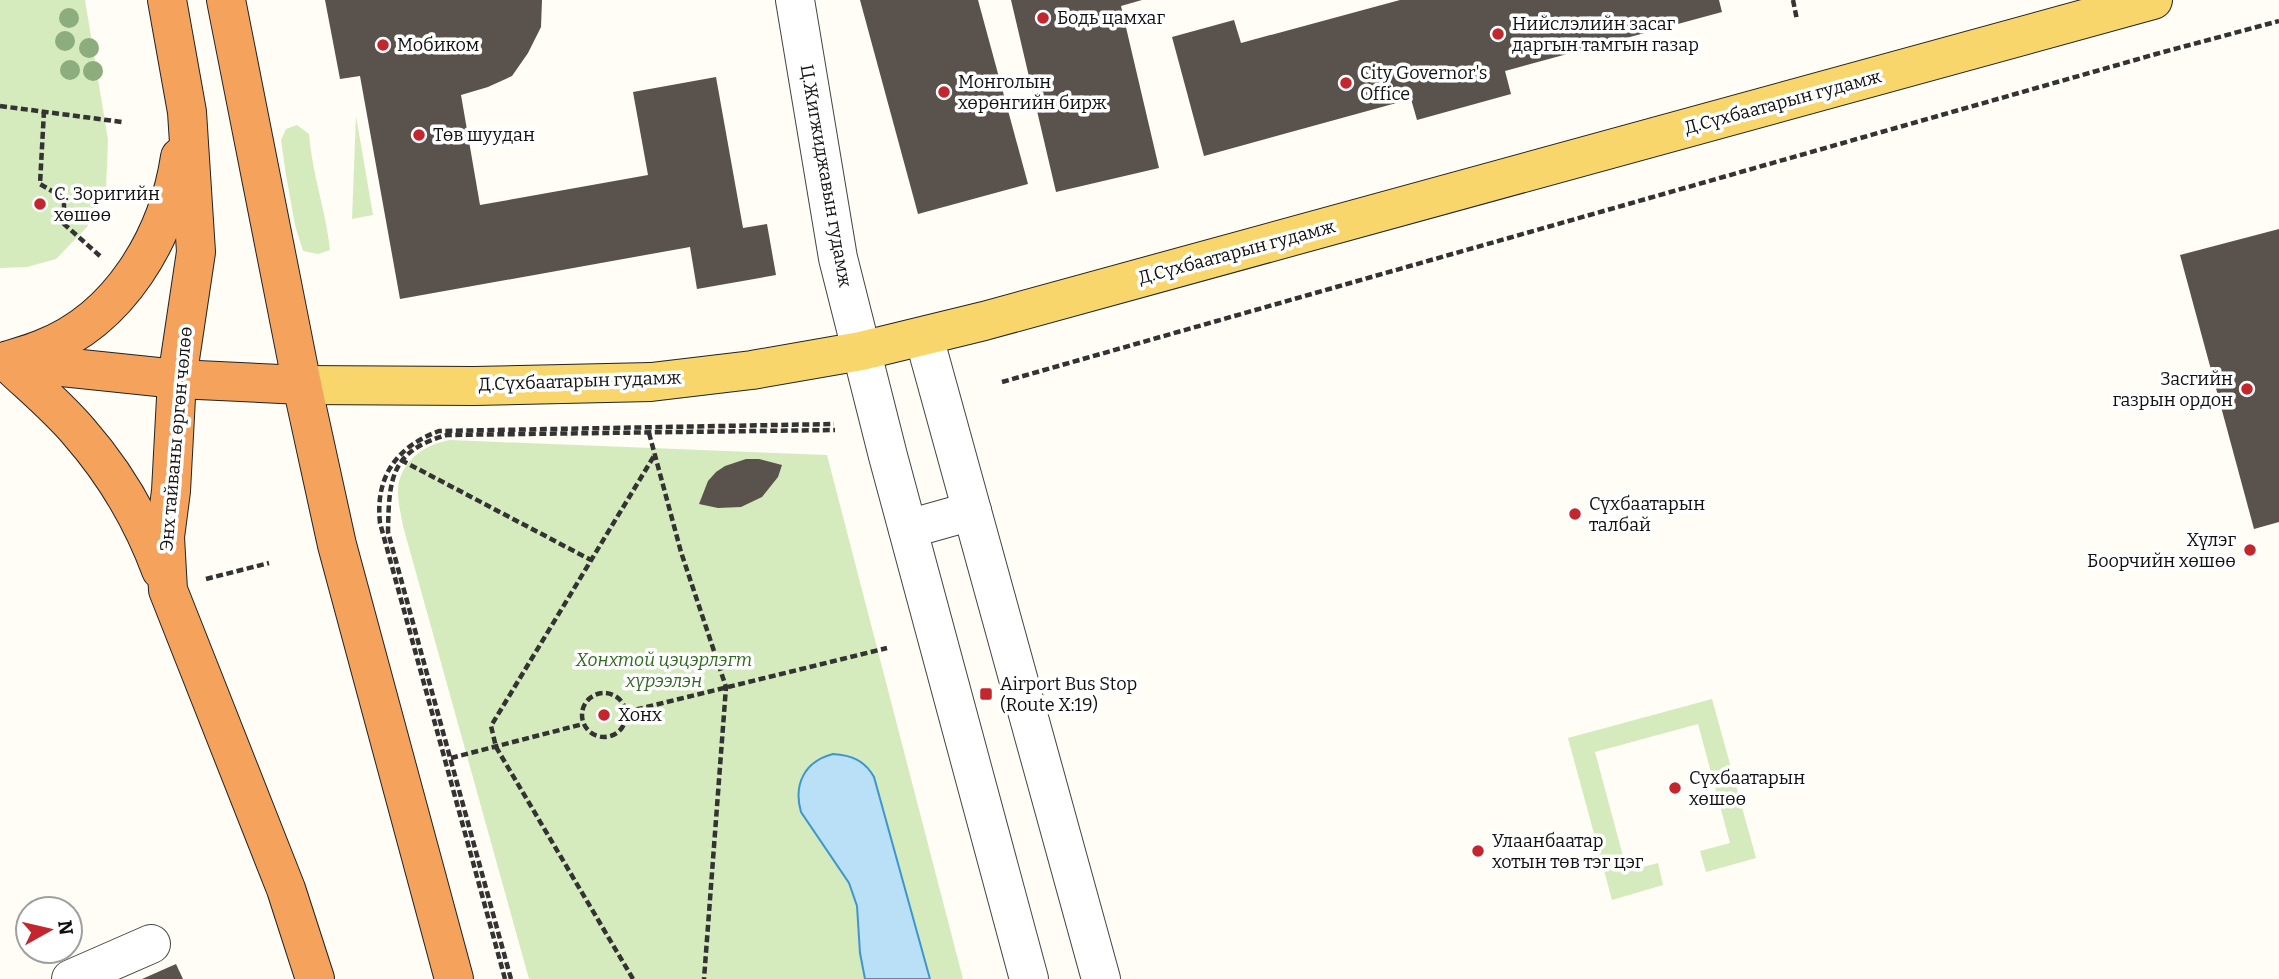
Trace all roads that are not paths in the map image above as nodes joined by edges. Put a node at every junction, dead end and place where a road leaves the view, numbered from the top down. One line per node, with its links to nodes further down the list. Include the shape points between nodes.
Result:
1 (167, 0): 5 (highway, Энх тайваны өргөн чөлөө)
2 (226, 0): 10 (highway)
3 (795, 0): 7 (street, Ц.Жигжиджавын гудамж, via 838,258)
4 (2153, 0): 6 (main road, Д.Сүхбаатарын гудамж)
5 (187, 111): 8 (highway, via 168,205 154,242 134,275 78,330 44,349); 9 (highway, Энх тайваны өргөн чөлөө, via 196,252)
6 (924, 337): 7 (main road, Д.Сүхбаатарын гудамж); 11 (street)
7 (861, 351): 10 (main road, Д.Сүхбаатарын гудамж, via 651,382); 12 (street, Ц.Жигжиджавын гудамж)
8 (3, 360): 9 (highway); 13 (highway, via 78,430 107,466 137,515)
9 (177, 379): 10 (highway); 13 (highway, Энх тайваны өргөн чөлөө, via 165,537)
10 (302, 385): 17 (highway, via 337,545)
11 (972, 511): 12 (street); 19 (street)
12 (908, 529): 18 (street, Ц.Жигжиджавын гудамж)
13 (168, 590): 16 (highway, Энх тайваны өргөн чөлөө, via 286,889)
14 (151, 944): 15 (street)
15 (71, 979)
16 (315, 979)
17 (454, 979)
18 (1029, 979)
19 (1101, 979)

